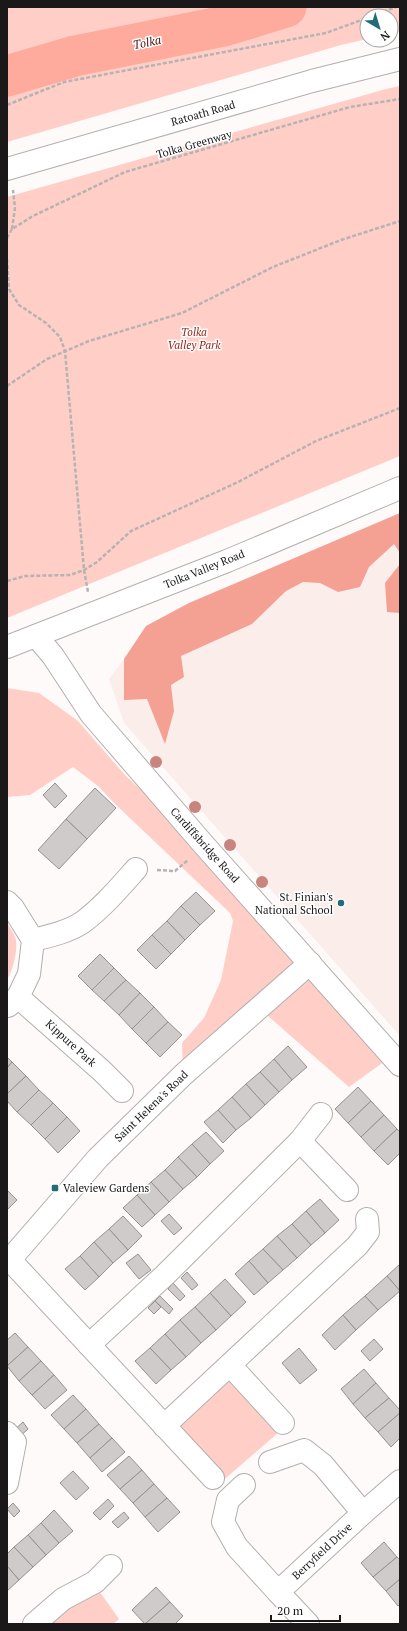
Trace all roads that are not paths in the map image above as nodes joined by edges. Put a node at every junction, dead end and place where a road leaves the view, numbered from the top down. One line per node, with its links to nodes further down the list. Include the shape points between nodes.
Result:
1 (400, 59): 2 (street, Ratoath Road)
2 (9, 169)
3 (400, 488): 4 (street, Tolka Valley Road, via 227,561)
4 (36, 636): 5 (street, Tolka Valley Road); 9 (street, Cardiffsbridge Road, via 53,656 91,714)
5 (7, 647)
6 (136, 869): 8 (street, via 82,922 56,934)
7 (7, 902): 8 (street)
8 (33, 940): 10 (street, Kippure Park, via 29,974)
9 (310, 963): 11 (street, Cardiffsbridge Road); 17 (street, Saint Helena's Road, via 184,1074 108,1148)
10 (12, 1002): 12 (street, Kippure Park, via 96,1066)
11 (400, 1065)
12 (122, 1091)
13 (321, 1114): 14 (street)
14 (300, 1141): 15 (street); 18 (street, via 164,1276)
15 (347, 1190)
16 (367, 1219): 19 (street, via 368,1232 357,1246)
17 (8, 1262): 18 (street)
18 (89, 1345): 21 (street)
19 (230, 1364): 20 (street); 21 (street)
20 (284, 1423)
21 (164, 1426): 24 (street)
22 (7, 1433): 26 (street, via 15,1442)
23 (270, 1462): 28 (street, via 304,1450 323,1465)
24 (213, 1478)
25 (400, 1481): 28 (street, Berryfield Drive)
26 (7, 1483)
27 (244, 1485): 30 (street, via 228,1500 223,1522 237,1548)
28 (363, 1513): 30 (street, Berryfield Drive)
29 (111, 1566): 31 (street, via 94,1582 63,1599)
30 (278, 1592): 32 (street)
31 (34, 1624)
32 (308, 1624)

